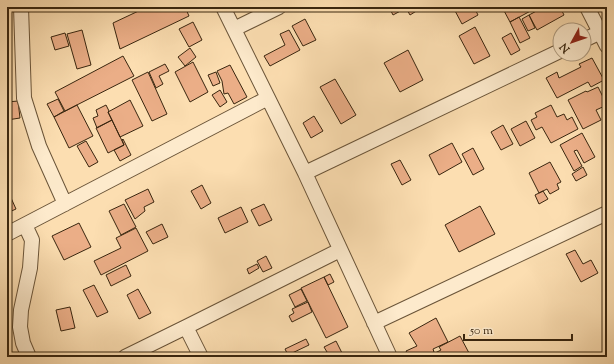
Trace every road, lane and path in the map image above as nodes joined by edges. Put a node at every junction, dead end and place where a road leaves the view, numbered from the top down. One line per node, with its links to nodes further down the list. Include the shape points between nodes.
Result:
1 (21, 7): 12 (street, via 24,98 39,146)
2 (223, 7): 5 (street)
3 (279, 7): 5 (street)
4 (587, 7): 6 (street)
5 (234, 29): 10 (street)
6 (604, 30): 7 (street); 8 (street)
7 (592, 36)
8 (607, 46)
9 (552, 55): 11 (street)
10 (268, 98): 11 (street); 12 (street)
11 (305, 173): 16 (street)
12 (65, 204): 14 (street)
13 (607, 213): 17 (street)
14 (25, 225): 15 (street); 19 (street, via 32,240 20,328)
15 (7, 234)
16 (340, 250): 17 (street); 18 (street)
17 (374, 323): 22 (street)
18 (186, 328): 20 (street); 21 (street)
19 (29, 357)
20 (125, 357)
21 (201, 357)
22 (390, 357)

